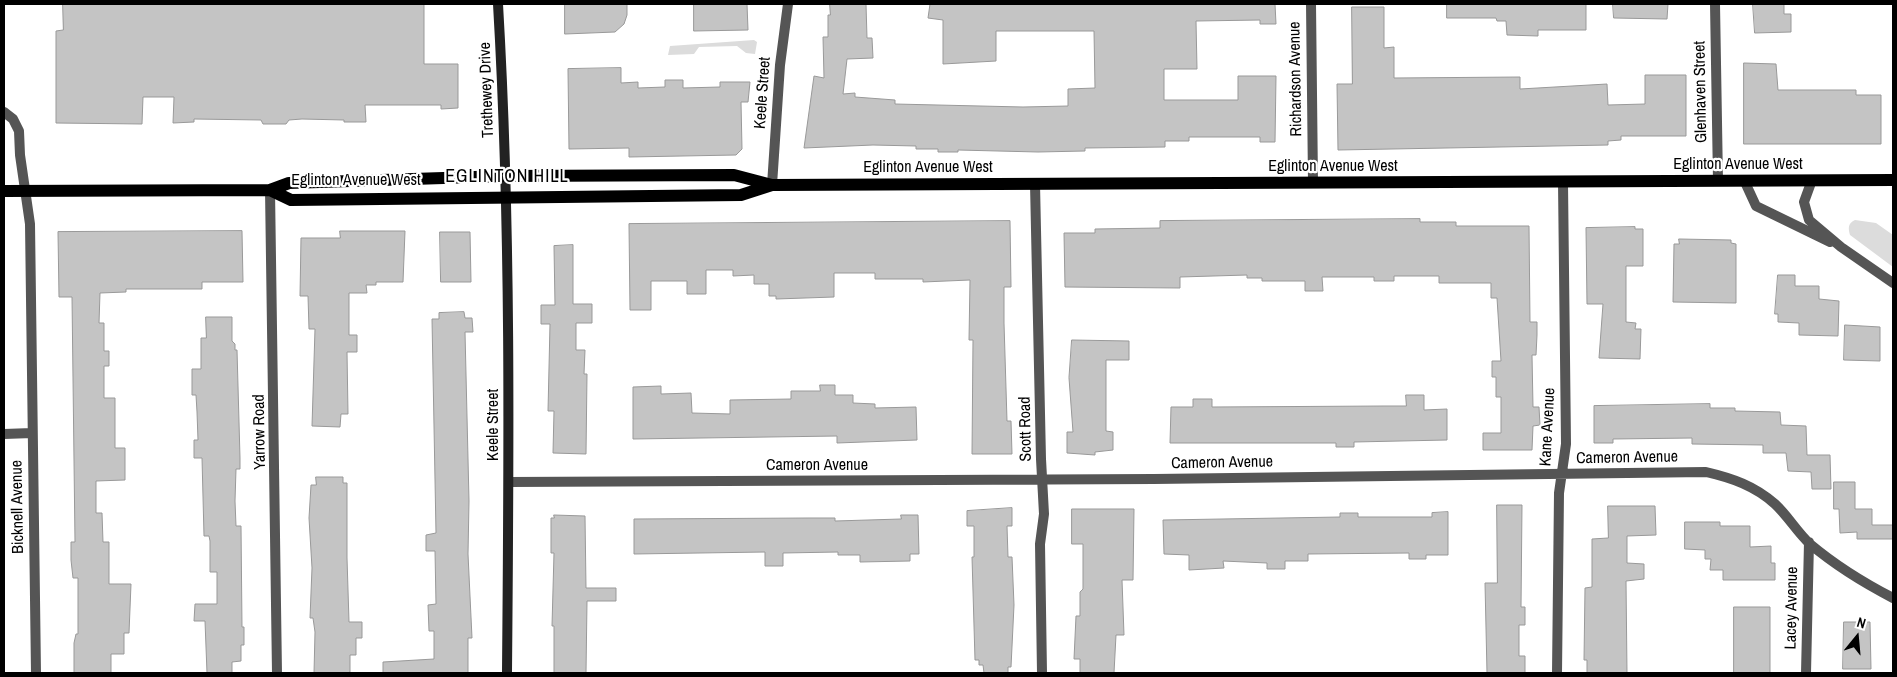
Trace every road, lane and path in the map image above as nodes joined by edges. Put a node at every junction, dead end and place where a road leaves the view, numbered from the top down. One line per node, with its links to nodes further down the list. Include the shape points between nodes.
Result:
1 (498, 4): 6 (main road, Trethewey Drive)
2 (788, 4): 14 (street, Keele Street, via 780,65)
3 (1310, 4): 11 (street, Richardson Avenue)
4 (1715, 4): 10 (street, Glenhaven Street)
5 (4, 112): 17 (street, Bicknell Avenue, via 19,131)
6 (504, 176): 14 (main road, Eglinton Avenue West, via 734,175); 15 (main road, Eglinton Avenue West, via 289,183); 18 (main road, Keele Street)
7 (1744, 180): 8 (main road, Eglinton Avenue West); 10 (main road, Eglinton Avenue West); 19 (street, via 1756,206)
8 (1812, 180): 9 (main road, Eglinton Avenue West); 19 (street, via 1804,202 1809,220)
9 (1893, 180)
10 (1718, 181): 12 (main road, Eglinton Avenue West)
11 (1312, 183): 12 (main road, Eglinton Avenue West); 13 (main road, Eglinton Avenue West)
12 (1563, 183): 23 (street, Kane Avenue, via 1566,444)
13 (1035, 184): 14 (main road, Eglinton Avenue West); 24 (street, Scott Road)
14 (772, 185): 18 (main road, Eglinton Avenue West, via 741,195)
15 (270, 190): 17 (main road, Eglinton Avenue West); 18 (main road, Eglinton Avenue West, via 291,200); 29 (street, Yarrow Road)
16 (4, 191): 17 (main road, Eglinton Avenue West)
17 (27, 191): 21 (street, Bicknell Avenue)
18 (505, 198): 25 (main road, Keele Street)
19 (1841, 247): 20 (street)
20 (1893, 283)
21 (32, 433): 22 (street); 28 (street, Bicknell Avenue)
22 (4, 434)
23 (1561, 474): 24 (street, Cameron Avenue); 26 (street, Cameron Avenue, via 1706,472 1728,477 1758,491 1775,504); 32 (street, Kane Avenue)
24 (1043, 478): 25 (street, Cameron Avenue); 31 (street, Scott Road, via 1044,514 1040,544)
25 (509, 482): 30 (main road, Keele Street)
26 (1809, 542): 27 (street, Cameron Avenue, via 1857,578); 33 (street, Lacey Avenue)
27 (1893, 598)
28 (36, 673)
29 (277, 673)
30 (507, 673)
31 (1042, 673)
32 (1557, 673)
33 (1806, 673)

